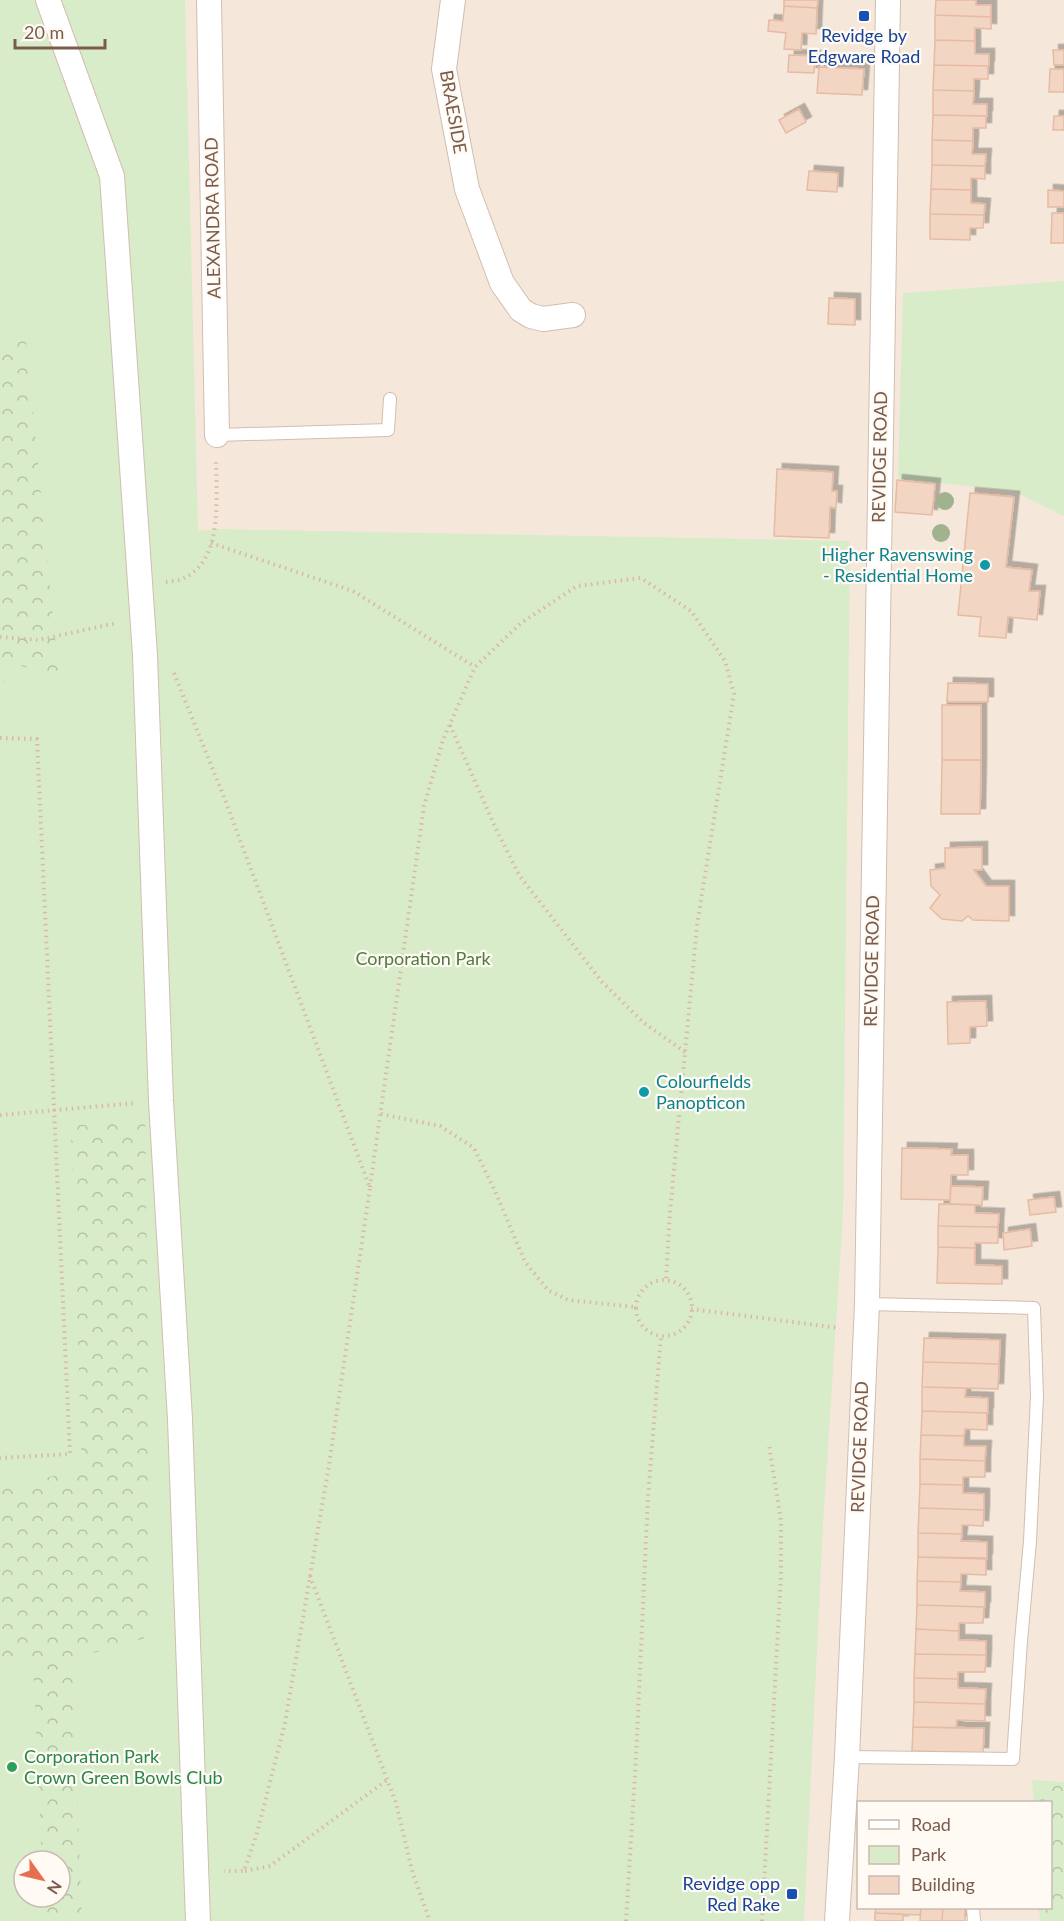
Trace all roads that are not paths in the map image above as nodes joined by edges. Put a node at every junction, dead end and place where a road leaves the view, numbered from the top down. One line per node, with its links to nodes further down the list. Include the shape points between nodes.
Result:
1 (48, 0): 11 (street, via 112,176 142,617 160,1101 180,1419)
2 (209, 0): 7 (street, ALEXANDRA ROAD)
3 (453, 0): 5 (street, BRAESIDE, via 444,69 467,189 502,284 521,310 543,319)
4 (888, 0): 8 (street, REVIDGE ROAD)
5 (573, 315)
6 (390, 399): 7 (lane, via 388,430)
7 (217, 435)
8 (867, 1304): 9 (street, REVIDGE ROAD); 9 (lane, via 1034,1308 1037,1396 1013,1759)
9 (847, 1757): 10 (street, REVIDGE ROAD)
10 (849, 1865): 12 (street, REVIDGE ROAD)
11 (198, 1921)
12 (837, 1921)

